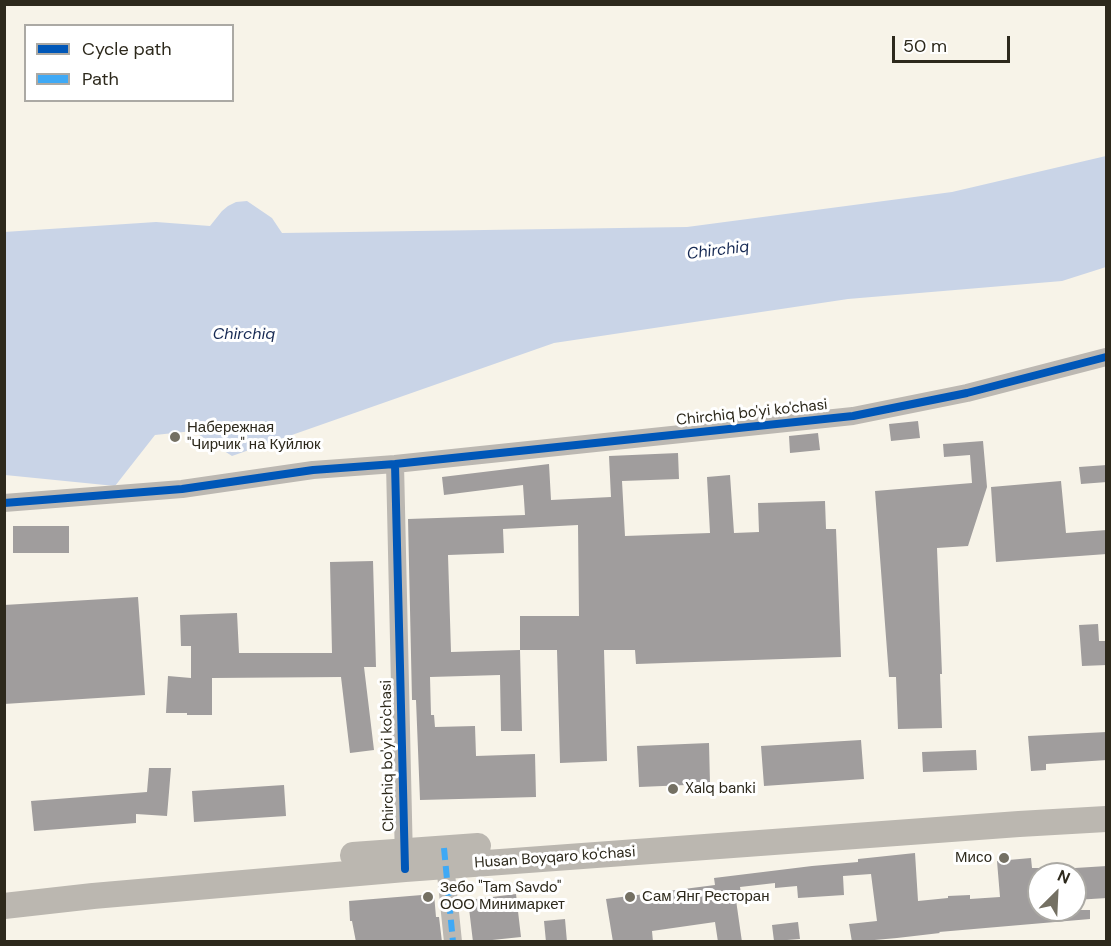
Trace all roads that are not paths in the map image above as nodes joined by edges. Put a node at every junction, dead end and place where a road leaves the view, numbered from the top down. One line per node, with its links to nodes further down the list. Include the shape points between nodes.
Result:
1 (1107, 357): 2 (street, Chirchiq bo'yi ko'chasi, via 967,393 853,416)
2 (395, 464): 3 (street, Chirchiq bo'yi ko'chasi, via 313,470 182,489); 7 (street, Chirchiq bo'yi ko'chasi)
3 (4, 503)
4 (1107, 804): 6 (main road, Husan Boyqaro ko'chasi)
5 (1107, 819): 6 (main road, Husan Boyqaro ko'chasi)
6 (445, 857): 7 (main road, Husan Boyqaro ko'chasi); 10 (street)
7 (404, 860): 8 (main road, Husan Boyqaro ko'chasi, via 115,878); 9 (main road, Husan Boyqaro ko'chasi)
8 (4, 890)
9 (4, 906)
10 (453, 942)

